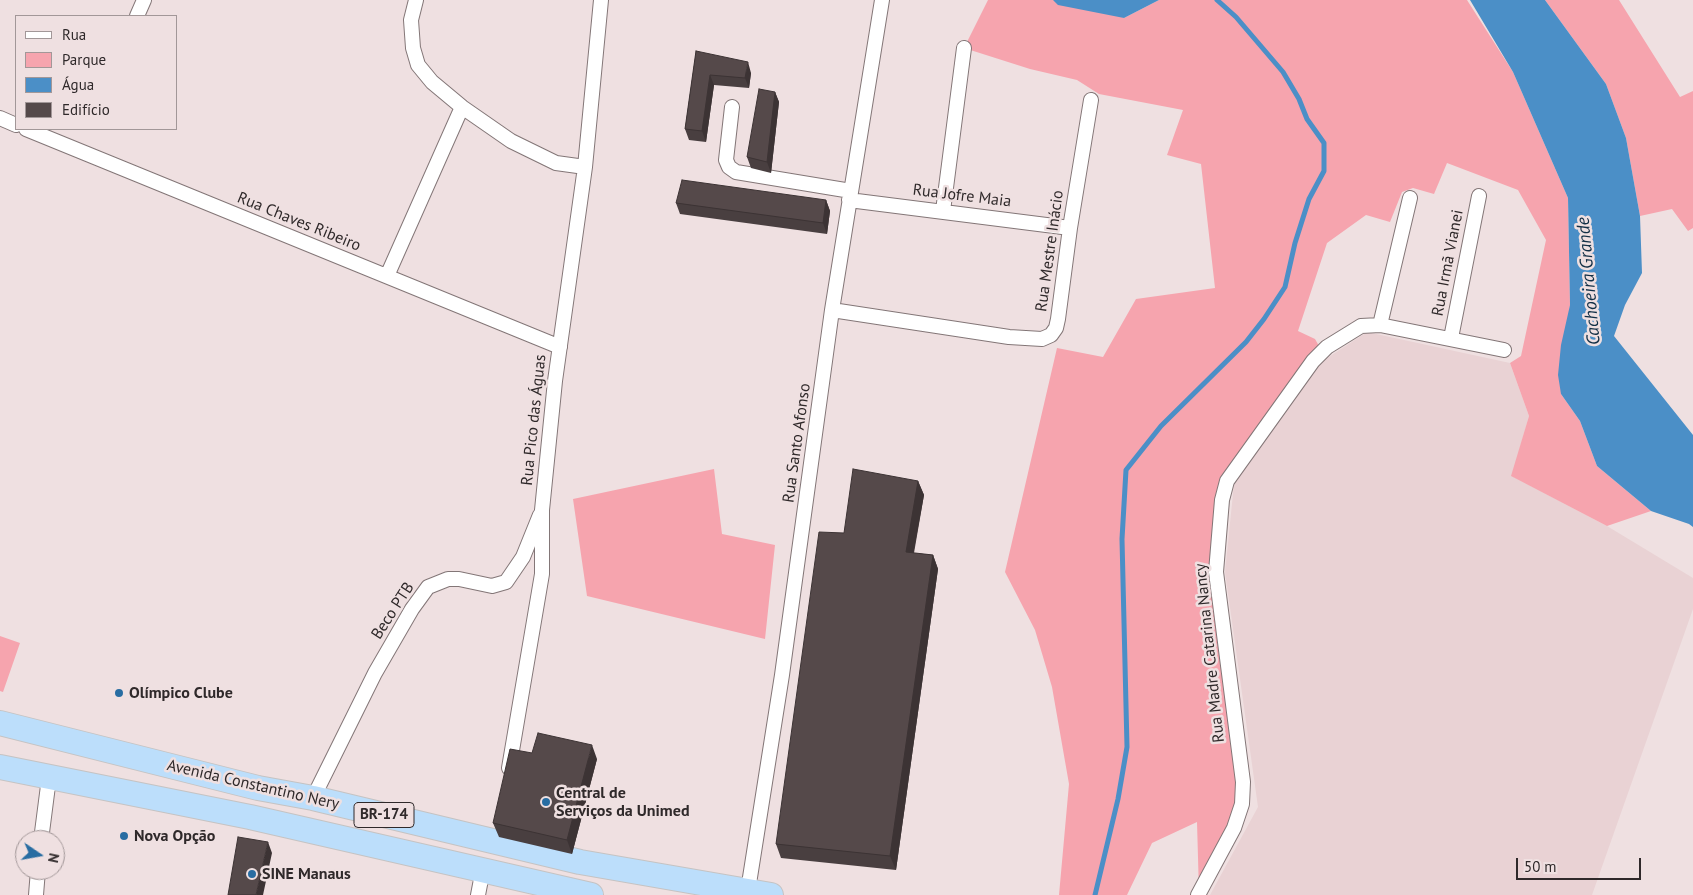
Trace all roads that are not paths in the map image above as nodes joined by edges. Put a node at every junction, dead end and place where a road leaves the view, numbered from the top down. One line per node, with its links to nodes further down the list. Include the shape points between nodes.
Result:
1 (144, 0): 5 (street)
2 (416, 0): 8 (street, via 412,20 413,48 418,65 432,82)
3 (601, 0): 13 (street, Rua Pico das Águas)
4 (882, 0): 14 (street, Rua Santo Afonso)
5 (137, 15)
6 (964, 48): 17 (street)
7 (1091, 100): 18 (street, Rua Mestre Inácio)
8 (462, 107): 13 (street, via 511,142 541,158); 19 (street)
9 (732, 107): 14 (street, Rua Jofre Maia, via 726,160 736,172)
10 (0, 118): 11 (street)
11 (15, 125)
12 (28, 130): 19 (street, Rua Chaves Ribeiro)
13 (585, 167): 23 (street, Rua Pico das Águas)
14 (850, 195): 17 (street, Rua Jofre Maia); 20 (street, Rua Santo Afonso)
15 (1479, 196): 22 (street, Rua Irmã Vianei)
16 (1410, 198): 21 (street)
17 (944, 211): 18 (street, Rua Jofre Maia)
18 (1070, 228): 20 (street, Rua Mestre Inácio, via 1056,328 1046,337 1009,337)
19 (387, 276): 23 (street, Rua Chaves Ribeiro)
20 (832, 310): 34 (street, Rua Santo Afonso, via 782,674)
21 (1380, 325): 22 (street, Rua Madre Catarina Nancy); 38 (street, Rua Madre Catarina Nancy, via 1361,326 1327,347 1313,361 1227,481 1222,500 1216,572 1243,782 1242,804 1234,828)
22 (1451, 338): 24 (street, Rua Madre Catarina Nancy)
23 (560, 347): 25 (street, Rua Pico das Águas)
24 (1504, 350)
25 (542, 510): 29 (street, Rua Pico das Águas, via 542,574); 30 (street, Beco PTB, via 523,556 506,582 492,586 448,579 428,587 375,673)
26 (0, 723): 30 (highway, Avenida Constantino Nery / BR-174, via 248,785)
27 (0, 767): 28 (highway, Avenida Constantino Nery / BR-174)
28 (48, 778): 31 (street); 32 (highway, Avenida Constantino Nery / BR-174, via 250,818)
29 (506, 783)
30 (313, 798): 34 (highway, Avenida Constantino Nery / BR-174, via 497,837 580,862)
31 (42, 830)
32 (483, 870): 36 (street); 37 (highway, Avenida Constantino Nery / BR-174)
33 (37, 880): 35 (street)
34 (759, 893)
35 (36, 895)
36 (478, 895)
37 (591, 895)
38 (1198, 895)

